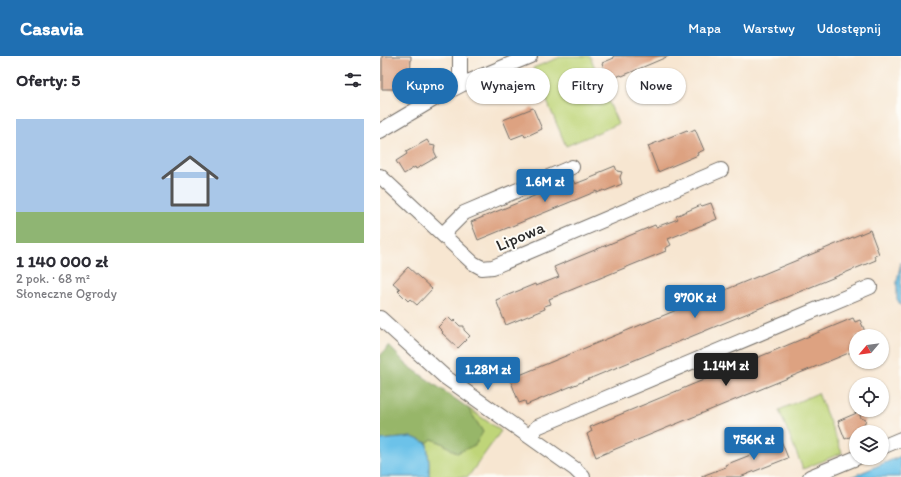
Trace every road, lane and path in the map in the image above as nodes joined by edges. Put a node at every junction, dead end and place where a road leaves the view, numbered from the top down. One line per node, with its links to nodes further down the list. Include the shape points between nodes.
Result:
1 (460, 56): 3 (street, via 460,75)
2 (530, 56): 3 (street)
3 (463, 84): 4 (street)
4 (380, 131)
5 (572, 167): 8 (street, via 464,213)
6 (720, 170): 8 (street, Lipowa, via 493,267 482,268 473,263)
7 (380, 176): 8 (street, Lipowa)
8 (443, 234)
9 (870, 287): 11 (street, via 537,427)
10 (380, 318): 11 (street, via 445,377)
11 (530, 437): 15 (street)
12 (901, 439): 13 (street)
13 (889, 444)
14 (849, 461): 16 (street)
15 (583, 477)
16 (812, 477)

